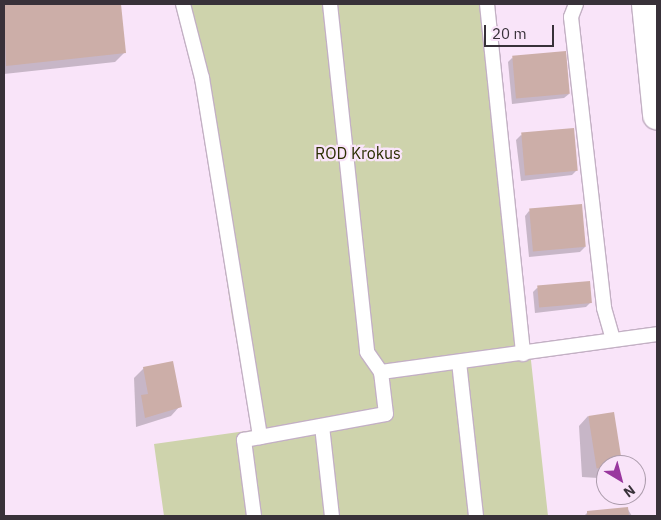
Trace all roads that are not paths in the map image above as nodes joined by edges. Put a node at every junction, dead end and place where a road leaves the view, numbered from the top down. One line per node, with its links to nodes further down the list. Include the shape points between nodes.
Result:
1 (183, 4): 13 (lane, via 202,78)
2 (330, 4): 11 (lane, via 367,352)
3 (487, 4): 9 (lane)
4 (576, 4): 8 (lane, via 572,17 578,81 604,308)
5 (646, 4): 6 (street)
6 (657, 115)
7 (657, 334): 8 (lane)
8 (613, 340): 9 (lane)
9 (523, 354): 10 (lane)
10 (459, 362): 11 (lane); 16 (lane)
11 (381, 372): 12 (lane, via 386,414)
12 (322, 426): 13 (lane); 15 (lane)
13 (260, 437): 14 (lane, via 244,440)
14 (254, 516)
15 (332, 516)
16 (476, 516)

